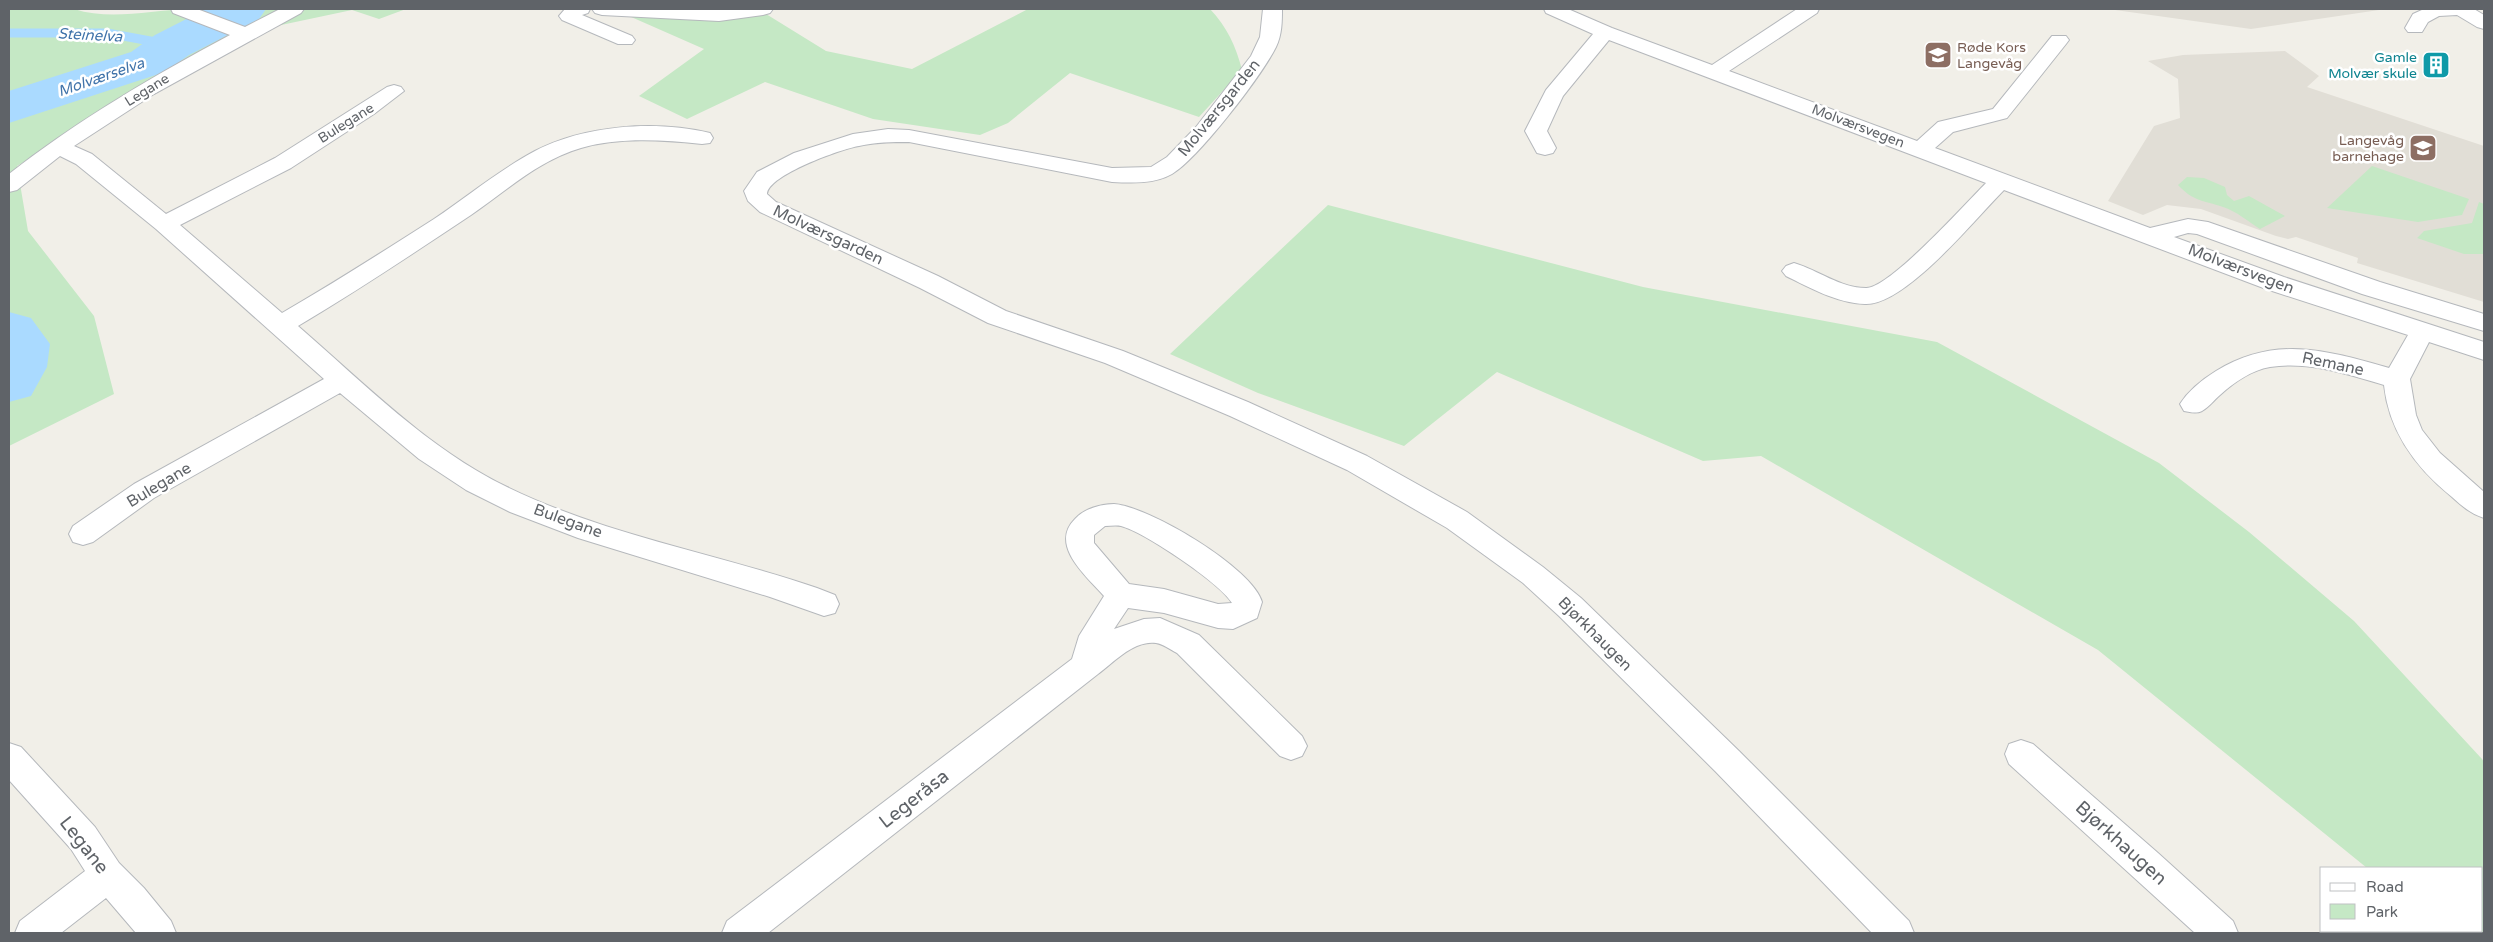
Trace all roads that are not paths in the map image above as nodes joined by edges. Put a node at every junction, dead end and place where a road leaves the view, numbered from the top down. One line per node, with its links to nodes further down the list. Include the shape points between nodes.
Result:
1 (180, 9): 14 (street)
2 (294, 9): 14 (street, Legane)
3 (581, 9): 15 (street, via 573,10 569,16)
4 (602, 9): 5 (street, via 719,15)
5 (762, 9)
6 (1272, 9): 35 (street, Molværsgarden, via 1272,30 1259,60 1190,146 1164,170 1135,176 1112,175 909,136 888,135 853,140 802,158 765,177 755,191 768,207 997,317 1114,357)
7 (1553, 9): 13 (street, Molværsvegen)
8 (1810, 9): 17 (street)
9 (2461, 9): 10 (street); 11 (street, via 2436,11); 12 (street)
10 (2484, 12)
11 (2417, 18)
12 (2484, 23)
13 (1605, 32): 17 (street, Molværsvegen); 21 (street, via 1553,94 1536,131)
14 (246, 34): 20 (street, Legane, via 174,73)
15 (625, 40)
16 (2059, 40): 22 (street, via 2000,114 1946,127)
17 (1715, 72): 22 (street, Molværsvegen)
18 (394, 91): 25 (street, Bulegane, via 358,117 273,167)
19 (702, 138): 29 (street, via 631,133 557,148)
20 (59, 148): 24 (street, Legane); 25 (street, Bulegane, via 84,159)
21 (1545, 148)
22 (1920, 150): 23 (street, Molværsvegen)
23 (2001, 180): 26 (street, Molværsvegen); 27 (street, via 1915,266 1888,290 1875,296 1831,287)
24 (9, 185)
25 (164, 224): 29 (street, Bulegane)
26 (2150, 235): 28 (street, via 2188,226 2200,227 2370,288); 30 (street, Molværsvegen, via 2275,283)
27 (1794, 271)
28 (2484, 323)
29 (281, 325): 33 (street, Bulegane)
30 (2423, 331): 31 (street, Molværsvegen); 32 (street)
31 (2484, 350)
32 (2396, 380): 34 (street, Remane, via 2317,358 2262,358 2233,371); 36 (street, via 2406,429 2443,474)
33 (341, 381): 37 (street, Bulegane, via 144,491); 39 (street, Bulegane, via 432,455 497,494 554,518 792,591)
34 (2193, 404)
35 (1239, 409): 48 (street, Bjørkhaugen, via 1357,463 1457,520 1534,574 1727,761)
36 (2484, 507)
37 (83, 534)
38 (1121, 595): 38 (street, via 1164,600 1218,616 1233,617 1246,609 1247,602 1244,594 1229,581 1139,521 1107,514 1084,526 1079,534 1080,546); 40 (street, via 1095,632 1087,650)
39 (824, 604)
40 (1087, 665): 41 (street, Legeråsa, via 1124,638 1144,630 1160,630 1176,636 1188,644); 47 (street, Legeråsa)
41 (1291, 746)
42 (2021, 754): 49 (street, Bjørkhaugen)
43 (9, 758): 44 (street, Legane, via 83,838)
44 (107, 875): 45 (street); 46 (street, Legane)
45 (33, 933)
46 (158, 933)
47 (740, 933)
48 (1896, 933)
49 (2220, 933)

